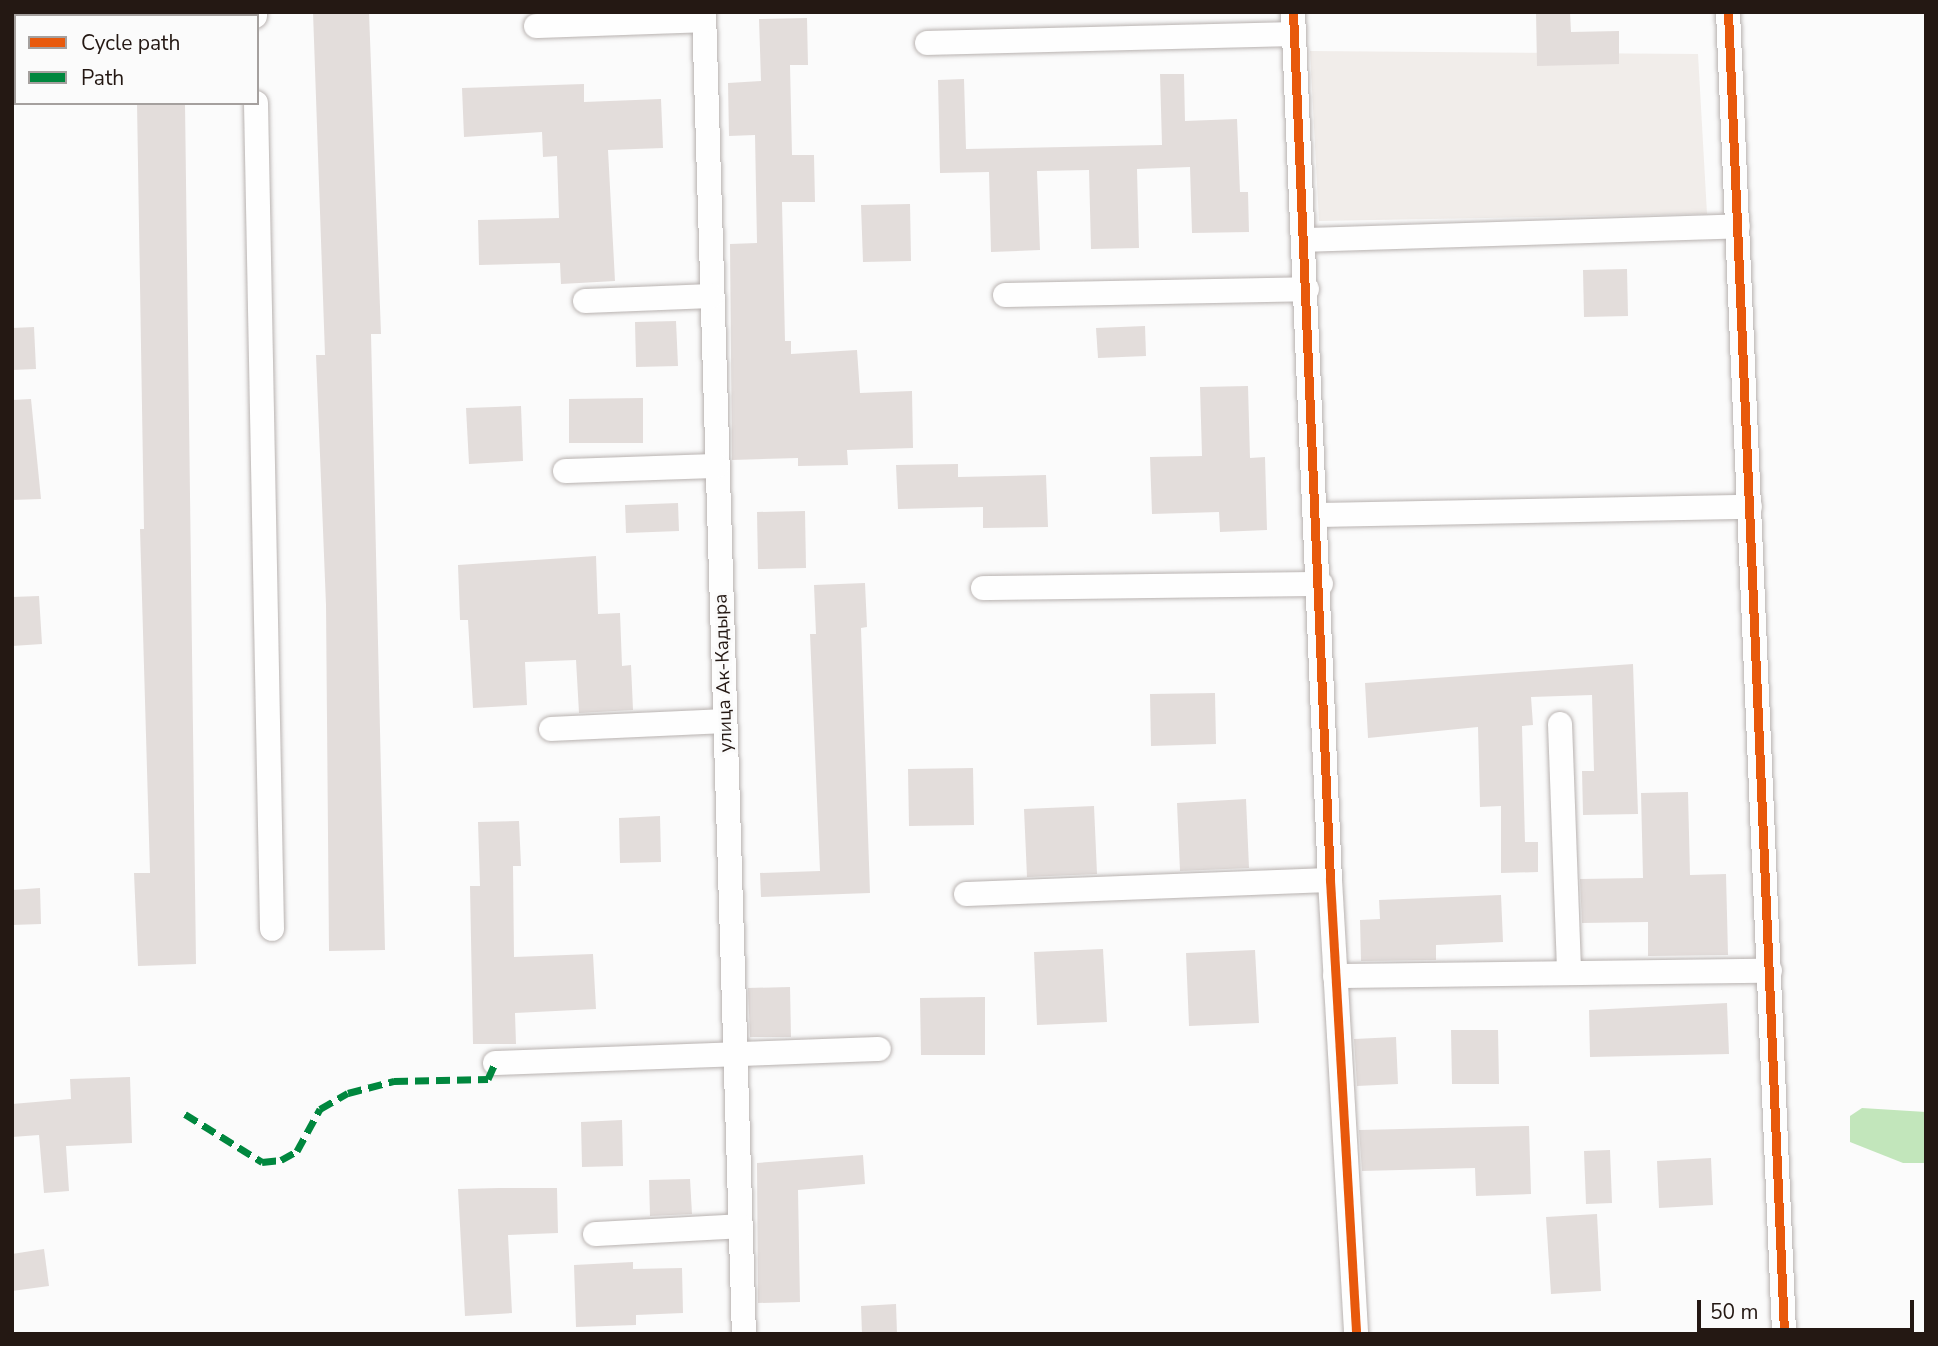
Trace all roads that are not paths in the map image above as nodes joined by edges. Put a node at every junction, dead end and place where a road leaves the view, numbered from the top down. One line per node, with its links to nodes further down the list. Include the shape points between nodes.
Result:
1 (1728, 12): 7 (street)
2 (704, 16): 4 (street); 11 (street, улица Ак-Кадыра)
3 (1294, 23): 5 (street); 8 (street)
4 (536, 26)
5 (928, 43)
6 (256, 105): 24 (street)
7 (1738, 226): 8 (street); 15 (street)
8 (1304, 240): 9 (street)
9 (1307, 289): 10 (street); 16 (street)
10 (1005, 295)
11 (712, 296): 12 (street); 13 (street, улица Ак-Кадыра)
12 (585, 301)
13 (718, 466): 14 (street); 19 (street, улица Ак-Кадыра)
14 (565, 471)
15 (1750, 507): 16 (street); 25 (street)
16 (1318, 515): 17 (street)
17 (1321, 584): 18 (street); 22 (street)
18 (983, 588)
19 (725, 721): 21 (street); 29 (street, улица Ак-Кадыра)
20 (1560, 724): 26 (street)
21 (551, 729)
22 (1330, 880): 23 (street); 27 (street)
23 (966, 894)
24 (272, 929)
25 (1770, 971): 26 (street); 35 (street)
26 (1569, 973): 27 (street)
27 (1335, 976): 34 (street)
28 (879, 1049): 29 (street)
29 (736, 1052): 30 (street); 31 (street, улица Ак-Кадыра)
30 (495, 1063)
31 (741, 1226): 32 (street); 33 (street, улица Ак-Кадыра)
32 (595, 1234)
33 (744, 1334)
34 (1356, 1334)
35 (1784, 1334)

